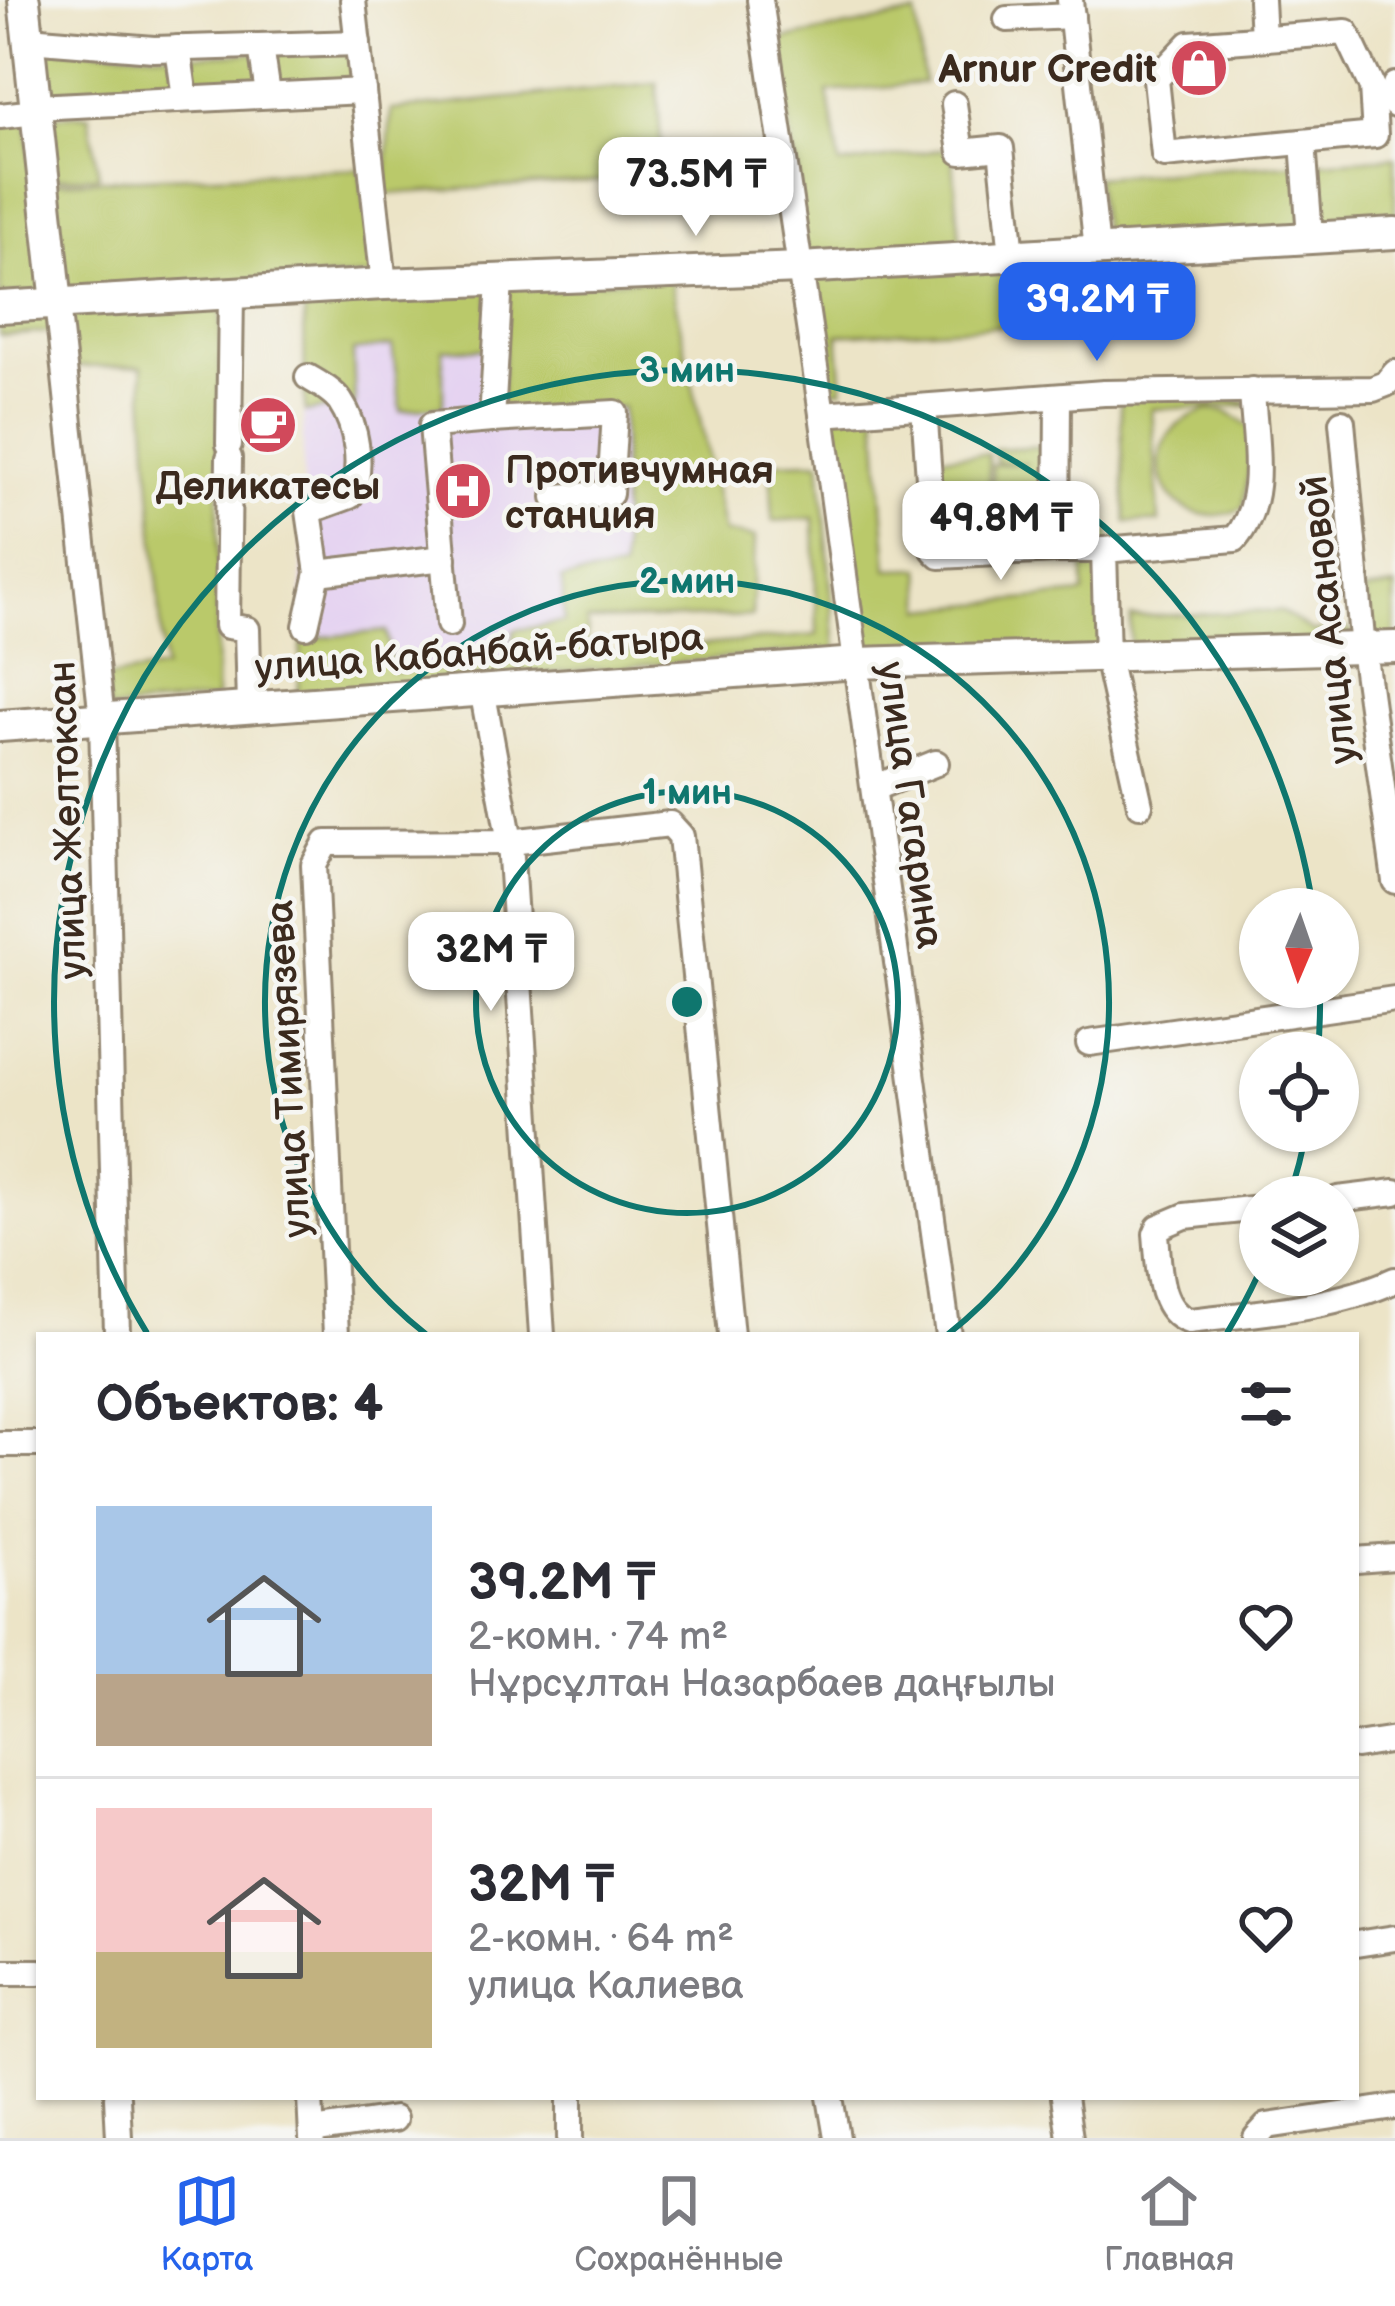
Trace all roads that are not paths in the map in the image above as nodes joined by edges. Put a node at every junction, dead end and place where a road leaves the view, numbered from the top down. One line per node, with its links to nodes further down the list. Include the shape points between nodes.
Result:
1 (23, 0): 8 (main road)
2 (353, 0): 9 (street)
3 (760, 0): 25 (street, улица Гагарина)
4 (1262, 0): 7 (street)
5 (1071, 8): 6 (street); 23 (street)
6 (1007, 19)
7 (1264, 38): 20 (street, via 1346,32 1372,87 1375,135); 20 (street, via 1189,44 1156,80 1164,154)
8 (28, 40): 11 (street); 18 (main road)
9 (358, 43): 10 (street); 13 (street)
10 (261, 46): 11 (street); 14 (street)
11 (178, 48): 15 (street)
12 (1395, 85): 17 (street)
13 (363, 91): 14 (street); 27 (street)
14 (268, 94): 15 (street)
15 (185, 98): 18 (street)
16 (953, 104): 24 (street, via 961,152 1001,148)
17 (1395, 105)
18 (36, 110): 19 (street); 29 (main road)
19 (0, 116)
20 (1303, 142): 22 (street)
21 (1395, 233): 22 (main road)
22 (1310, 236): 23 (main road)
23 (1096, 250): 24 (main road)
24 (1012, 255): 25 (main road)
25 (800, 268): 26 (main road); 36 (street, улица Гагарина)
26 (500, 280): 27 (main road); 37 (street)
27 (384, 284): 28 (main road)
28 (230, 293): 29 (main road); 51 (street, via 227,626 247,629)
29 (57, 303): 30 (main road); 52 (street, улица Желтоксан)
30 (0, 307)
31 (1395, 373): 33 (street, via 1373,389)
32 (308, 376): 43 (street, via 339,400 358,480 350,496 309,511)
33 (1252, 390): 34 (street); 41 (street, via 1256,500 1235,539)
34 (1058, 397): 35 (street); 40 (street)
35 (924, 407): 36 (street); 40 (street, via 934,550)
36 (822, 413): 49 (street, улица Гагарина)
37 (492, 420): 39 (street, via 615,413 610,494); 42 (street, via 432,425)
38 (1342, 422): 47 (street, улица Асановой)
39 (555, 496)
40 (1057, 550): 41 (street)
41 (1104, 550): 48 (street)
42 (444, 558): 43 (street); 44 (street)
43 (319, 573): 45 (street)
44 (449, 624)
45 (306, 626)
46 (1395, 647): 47 (main road, улица Кабанбай-батыра)
47 (1363, 649): 48 (main road, улица Кабанбай-батыра); 58 (street, улица Асановой)
48 (1107, 657): 49 (main road, улица Кабанбай-батыра); 56 (street)
49 (857, 663): 50 (main road, улица Кабанбай-батыра); 55 (street, улица Гагарина)
50 (482, 689): 51 (main road, улица Кабанбай-батыра); 57 (street)
51 (249, 707): 52 (main road, улица Кабанбай-батыра)
52 (102, 718): 53 (main road, улица Кабанбай-батыра); 68 (street, улица Желтоксан)
53 (0, 726)
54 (936, 763): 55 (street)
55 (874, 788): 72 (street, улица Гагарина)
56 (1140, 805)
57 (510, 842): 69 (street, улица Тимирязева, via 326,843 314,865); 70 (street); 71 (street, via 670,824 681,836)
58 (1393, 845): 59 (street, улица Асановой)
59 (1395, 880)
60 (1395, 999): 61 (street)
61 (1089, 1043)
62 (1395, 1192): 63 (street)
63 (1359, 1196)
64 (1239, 1210): 67 (street, via 1159,1227 1162,1282 1179,1318)
65 (1395, 1280): 66 (street)
66 (1359, 1293)
67 (1344, 1296)
68 (118, 1332)
69 (336, 1332)
70 (542, 1332)
71 (731, 1332)
72 (948, 1332)
73 (0, 1444): 74 (street)
74 (36, 1444)
75 (1395, 1557): 76 (street)
76 (1359, 1560)
77 (1395, 1740): 78 (street)
78 (1359, 1746)
79 (1395, 1938): 80 (street)
80 (1359, 1943)
81 (0, 1972): 82 (street)
82 (36, 1972)
83 (117, 2100): 91 (street)
84 (310, 2100): 90 (street)
85 (570, 2100): 92 (street)
86 (830, 2100): 93 (street)
87 (1064, 2100): 94 (street)
88 (1395, 2107): 95 (street, via 1267,2126)
89 (394, 2119): 90 (street)
90 (312, 2134)
91 (119, 2138)
92 (570, 2138)
93 (836, 2138)
94 (1070, 2138)
95 (1256, 2138)

